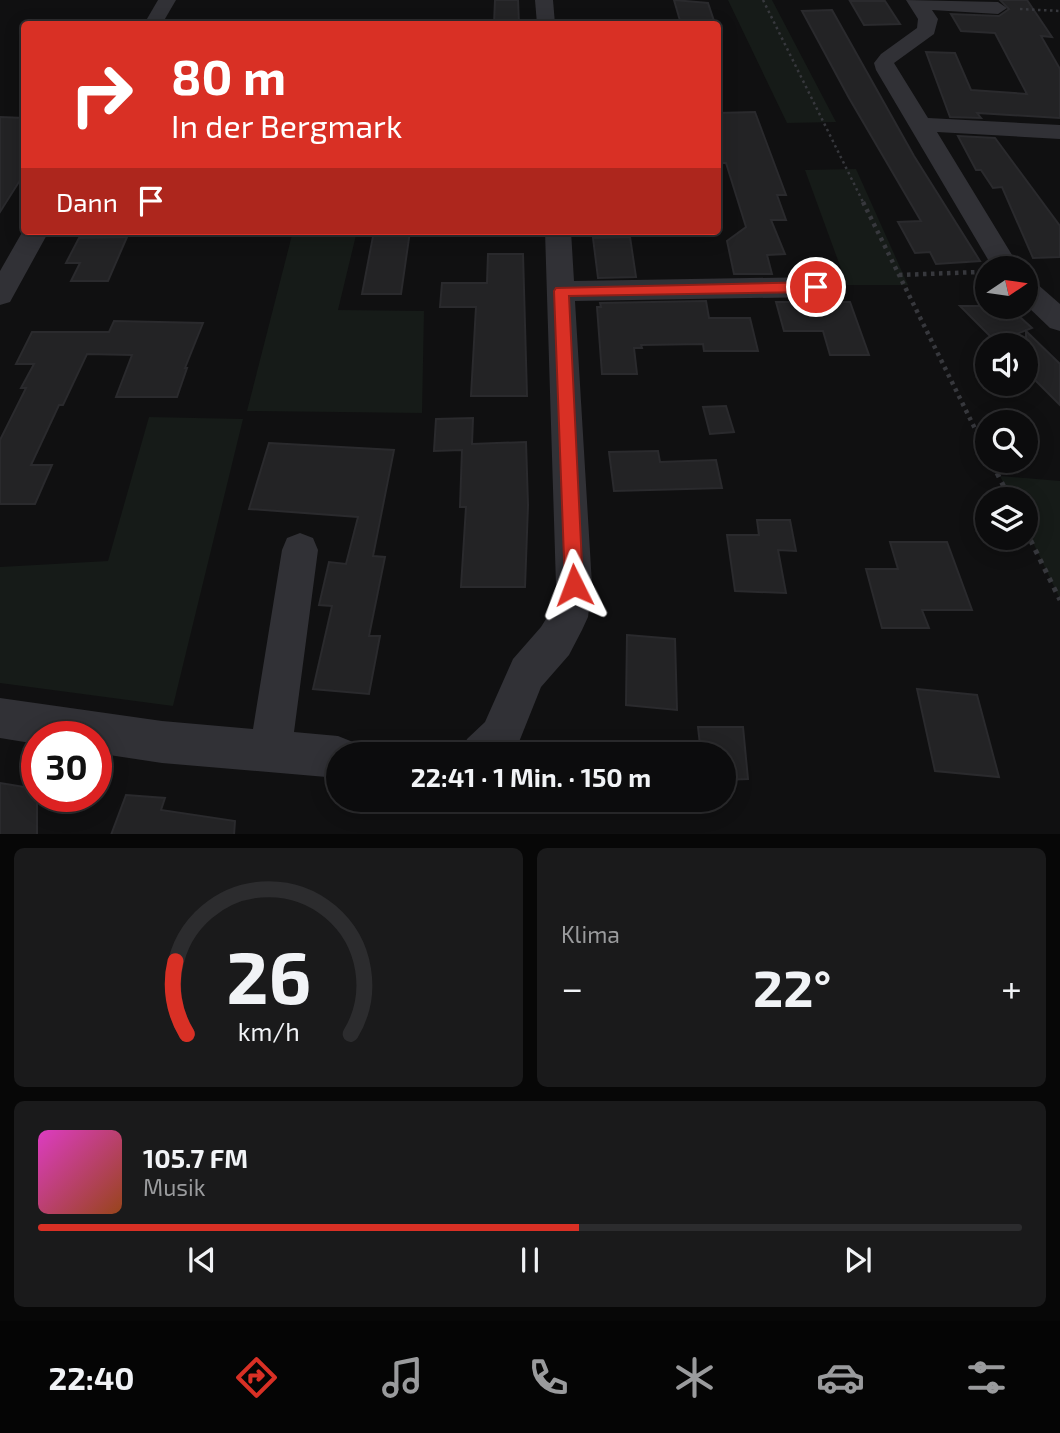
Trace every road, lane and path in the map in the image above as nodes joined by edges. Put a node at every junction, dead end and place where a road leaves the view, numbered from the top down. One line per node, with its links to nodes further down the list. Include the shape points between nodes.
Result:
1 (167, 0): 7 (street)
2 (544, 0): 8 (street)
3 (763, 0): 15 (path)
4 (917, 2): 5 (street); 9 (street, via 928,19 927,30 884,63)
5 (998, 8): 6 (path)
6 (1060, 11)
7 (155, 21)
8 (546, 21)
9 (921, 124): 10 (street); 13 (street)
10 (1060, 132)
11 (34, 235): 17 (street)
12 (558, 235): 18 (street)
13 (1000, 256)
14 (975, 272): 15 (path)
15 (899, 275): 21 (path)
16 (816, 287): 18 (street)
17 (1, 291)
18 (561, 291): 26 (street, via 574,585 569,617 527,673)
19 (1038, 301): 20 (street)
20 (1060, 320)
21 (975, 429)
22 (300, 550): 27 (street)
23 (1035, 550): 24 (path)
24 (1060, 600)
25 (0, 718): 27 (street, via 162,742)
26 (495, 742)
27 (270, 752): 28 (street)
28 (326, 756)

